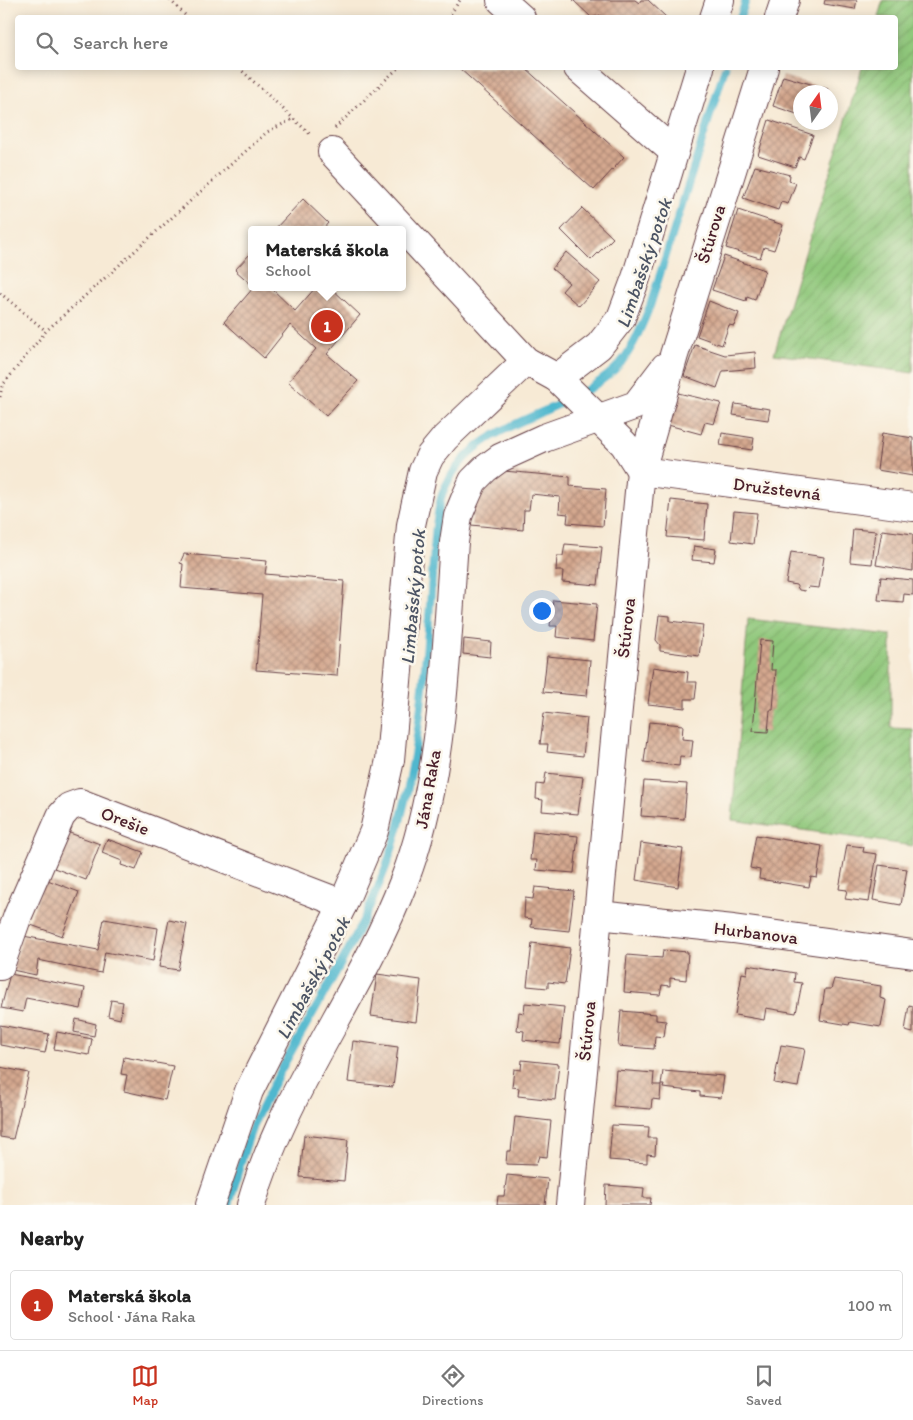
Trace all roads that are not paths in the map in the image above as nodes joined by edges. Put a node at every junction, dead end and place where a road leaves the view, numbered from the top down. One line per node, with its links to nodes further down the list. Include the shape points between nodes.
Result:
1 (501, 0): 4 (street)
2 (720, 0): 5 (street)
3 (785, 0): 6 (street)
4 (518, 15)
5 (715, 15)
6 (780, 15)
7 (580, 70): 11 (street)
8 (699, 70): 11 (street)
9 (763, 70): 14 (street, Štúrova)
10 (326, 147): 12 (street)
11 (674, 152): 16 (street, via 621,318 599,346)
12 (400, 226)
13 (406, 233): 15 (street)
14 (674, 355): 17 (street, Jána Raka, via 636,404); 18 (street, Štúrova)
15 (526, 361): 16 (street); 20 (street, via 445,438 422,471 411,525 397,710 390,760 374,831)
16 (556, 378): 17 (street)
17 (598, 420): 18 (street, via 624,444); 25 (street, Jána Raka, via 544,438 500,458 473,481 464,499 454,542 441,710 420,834 380,937 273,1139)
18 (641, 471): 19 (street, Družstevná); 21 (street, Štúrova)
19 (913, 507)
20 (343, 904): 23 (street, Orešie, via 80,803 69,807 61,816 18,915); 24 (street, via 249,1091)
21 (598, 915): 22 (street, Hurbanova); 26 (street, Štúrova)
22 (913, 954)
23 (0, 966)
24 (210, 1205)
25 (251, 1205)
26 (570, 1205)

